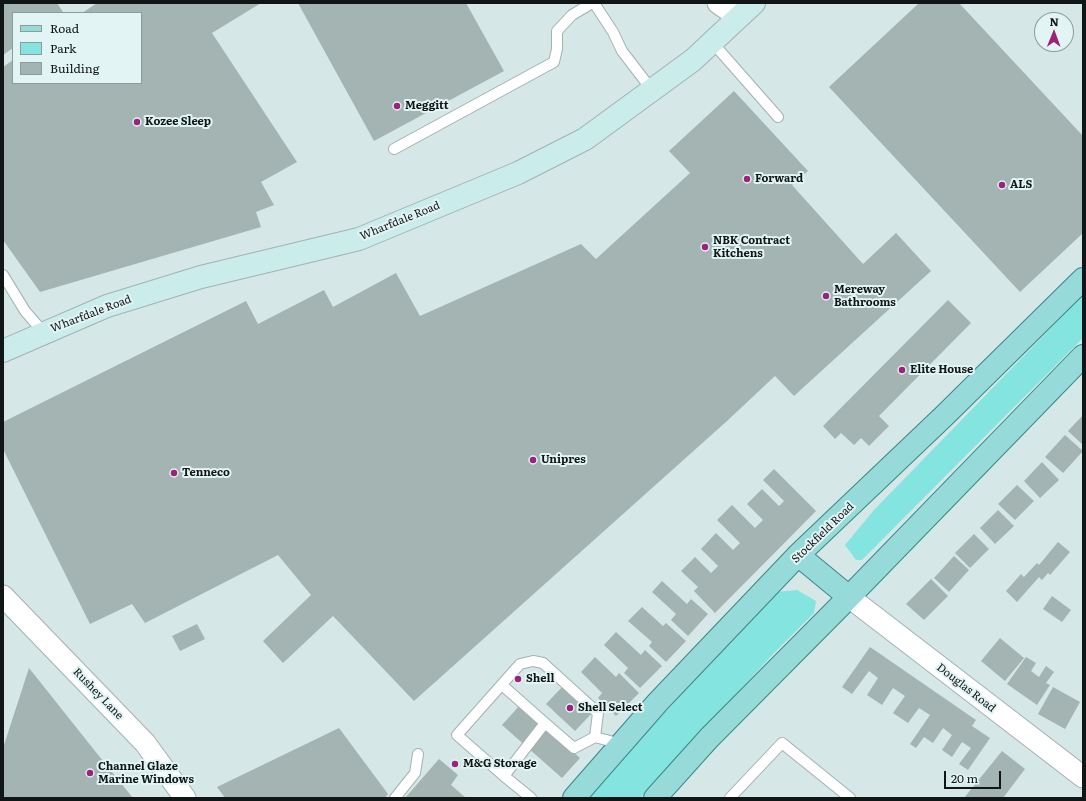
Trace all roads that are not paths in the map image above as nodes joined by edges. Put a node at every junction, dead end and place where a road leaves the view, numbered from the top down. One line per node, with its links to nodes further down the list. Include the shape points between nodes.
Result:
1 (593, 3): 5 (lane, via 613,32 622,51); 7 (lane, via 572,15 557,31 554,62)
2 (718, 3): 3 (street)
3 (746, 10): 4 (main road, Wharfdale Road)
4 (712, 42): 5 (main road, Wharfdale Road, via 693,60); 6 (lane)
5 (652, 90): 10 (main road, Wharfdale Road, via 585,139 518,173 359,239 201,277 107,306)
6 (778, 117)
7 (394, 149)
8 (3, 275): 10 (lane, via 25,311)
9 (1083, 279): 13 (main road, Stockfield Road)
10 (44, 333): 11 (main road, Wharfdale Road)
11 (3, 351)
12 (1083, 356): 15 (main road)
13 (798, 555): 15 (main road); 19 (main road, Stockfield Road)
14 (3, 596): 23 (street, Rushey Lane, via 145,743)
15 (849, 597): 22 (street, Douglas Road); 27 (main road, via 709,738)
16 (502, 685): 17 (lane); 18 (lane, via 520,664 533,661 543,663 598,713); 21 (lane, via 457,735)
17 (545, 723): 18 (lane, via 574,748); 21 (lane)
18 (595, 737): 19 (lane)
19 (621, 744): 26 (main road, Stockfield Road)
20 (418, 754): 24 (lane, via 415,773)
21 (504, 776): 25 (lane)
22 (1083, 777)
23 (185, 798)
24 (395, 798)
25 (531, 798)
26 (574, 798)
27 (656, 798)
28 (730, 798): 29 (lane, via 782,743)
29 (850, 798)

